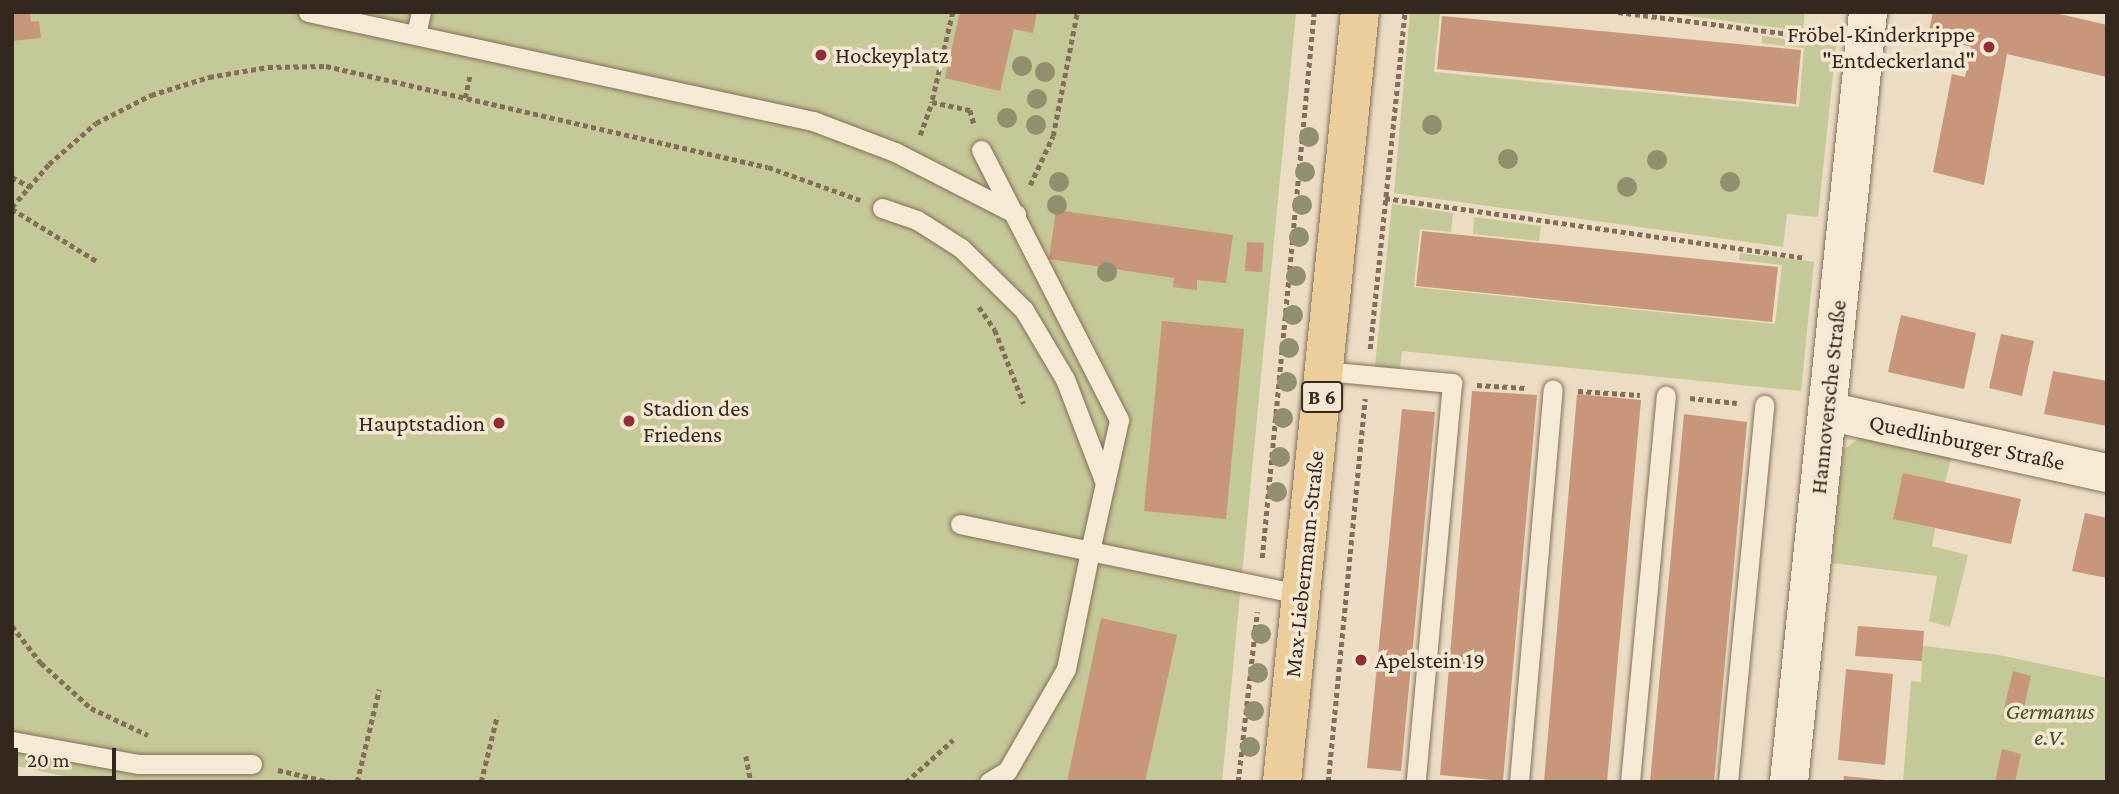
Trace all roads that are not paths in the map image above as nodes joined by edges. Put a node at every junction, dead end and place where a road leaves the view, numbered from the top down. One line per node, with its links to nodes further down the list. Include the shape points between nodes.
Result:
1 (308, 12): 5 (lane)
2 (421, 12): 5 (lane)
3 (1360, 12): 9 (main road, Max-Liebermann-Straße / B 6)
4 (1866, 28): 13 (street, Hannoversche Straße)
5 (416, 35): 8 (lane, via 813,121 895,152)
6 (981, 150): 8 (lane)
7 (882, 208): 15 (lane, via 917,220 961,248 1024,310 1065,379)
8 (1016, 214): 15 (lane, via 1119,420)
9 (1325, 371): 18 (main road, Max-Liebermann-Straße / B 6); 23 (lane, via 1452,383)
10 (1553, 389): 24 (lane)
11 (1666, 396): 25 (lane)
12 (1763, 405): 26 (lane)
13 (1827, 411): 14 (street, Quedlinburger Straße); 27 (street, Hannoversche Straße)
14 (2107, 473)
15 (1105, 483): 17 (lane)
16 (960, 524): 17 (lane)
17 (1090, 551): 18 (lane); 21 (lane, via 1066,669 1007,771)
18 (1300, 594): 22 (main road, Max-Liebermann-Straße / B 6)
19 (12, 741): 20 (lane, via 139,764)
20 (252, 764)
21 (989, 782)
22 (1282, 782)
23 (1416, 782)
24 (1519, 782)
25 (1630, 782)
26 (1728, 782)
27 (1789, 782)

